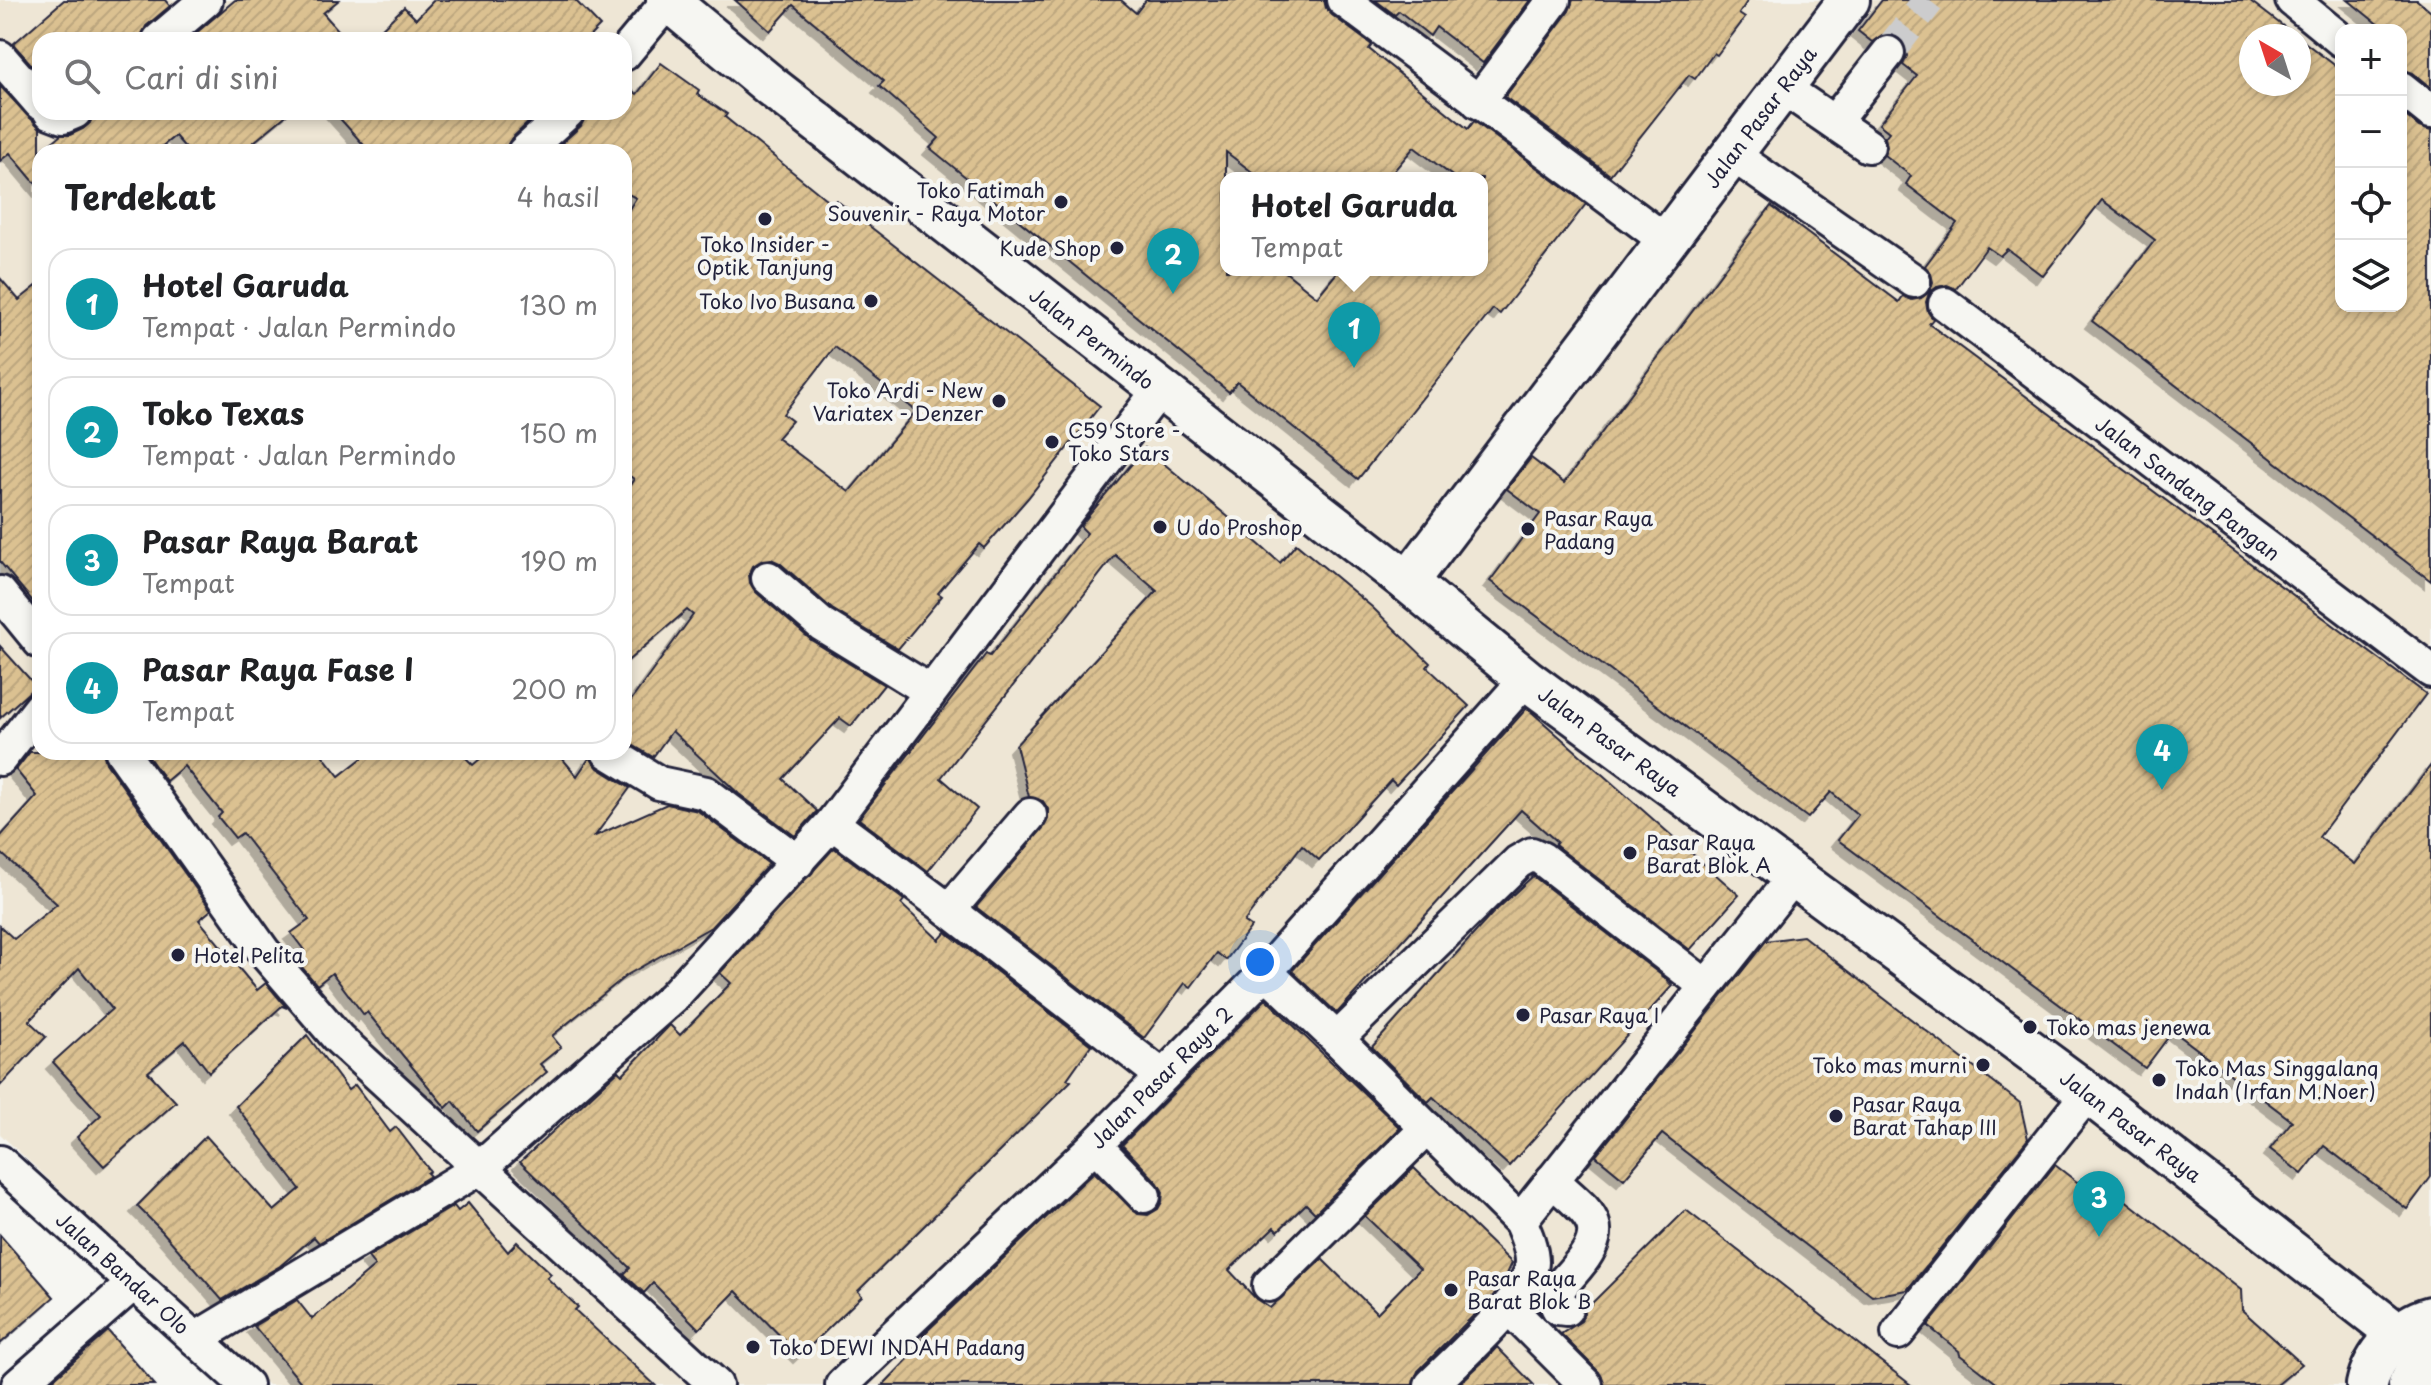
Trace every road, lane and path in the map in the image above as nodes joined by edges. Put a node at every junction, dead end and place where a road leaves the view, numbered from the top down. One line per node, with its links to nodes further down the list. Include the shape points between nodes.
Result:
1 (206, 0): 7 (street)
2 (1343, 0): 15 (street)
3 (1554, 0): 15 (street)
4 (1849, 0): 12 (main road, Jalan Pasar Raya)
5 (2292, 0): 8 (street)
6 (668, 1): 9 (street); 25 (main road, Jalan Permindo)
7 (168, 32)
8 (2335, 35)
9 (632, 44)
10 (1888, 53): 18 (street)
11 (0, 57): 14 (street)
12 (1782, 87): 18 (street); 21 (main road, Jalan Pasar Raya)
13 (2407, 93): 16 (street)
14 (32, 94)
15 (1478, 102): 22 (street)
16 (2431, 112)
17 (559, 120): 19 (street)
18 (1834, 122): 20 (street)
19 (533, 144)
20 (1868, 146)
21 (1733, 155): 22 (main road, Jalan Pasar Raya); 23 (street)
22 (1665, 240): 27 (main road, Jalan Pasar Raya)
23 (1904, 274)
24 (1945, 304): 30 (street, Jalan Sandang Pangan)
25 (1159, 390): 27 (main road, Jalan Permindo); 32 (street)
26 (768, 578): 32 (street, via 821,624)
27 (1408, 582): 31 (main road, Jalan Pasar Raya)
28 (0, 593): 29 (street)
29 (32, 632)
30 (2431, 671)
31 (1526, 679): 40 (main road, Jalan Pasar Raya); 42 (street, Jalan Pasar Raya 2)
32 (930, 691): 38 (street)
33 (32, 718): 34 (street)
34 (0, 759)
35 (128, 760): 50 (street, via 264,952 338,1038)
36 (621, 760): 39 (street, via 659,783 706,793)
37 (1030, 815): 41 (street)
38 (832, 823): 39 (street); 41 (street)
39 (798, 862): 50 (street, via 672,998)
40 (1794, 876): 43 (street); 46 (main road, Jalan Pasar Raya)
41 (949, 910): 45 (street)
42 (1266, 972): 44 (street); 45 (street, Jalan Pasar Raya 2)
43 (1706, 986): 44 (street, via 1532,854); 51 (street)
44 (1337, 1039): 47 (street)
45 (1161, 1075): 48 (street, Jalan Pasar Raya 2)
46 (2088, 1093): 58 (street); 59 (main road, Jalan Pasar Raya)
47 (1427, 1128): 53 (street); 55 (street)
48 (1095, 1145): 52 (street); 64 (street, Jalan Pasar Raya 2)
49 (0, 1162): 54 (street, Jalan Bandar Olo)
50 (480, 1168): 60 (street); 63 (street)
51 (1552, 1180): 53 (street); 57 (street, via 1586,1212 1596,1236 1589,1253 1557,1290 1558,1308)
52 (1144, 1196)
53 (1520, 1221): 56 (street, via 1532,1264 1527,1282)
54 (134, 1283): 60 (street, Jalan Bandar Olo); 61 (street)
55 (1269, 1285)
56 (1508, 1307): 65 (street); 66 (street)
57 (1566, 1309)
58 (1898, 1333)
59 (2420, 1335): 67 (main road, via 2383,1350); 68 (main road, via 2421,1361)
60 (195, 1339): 62 (street, Jalan Bandar Olo)
61 (18, 1385)
62 (246, 1385)
63 (716, 1385)
64 (842, 1385)
65 (1431, 1385)
66 (1586, 1385)
67 (2367, 1385)
68 (2409, 1385)

